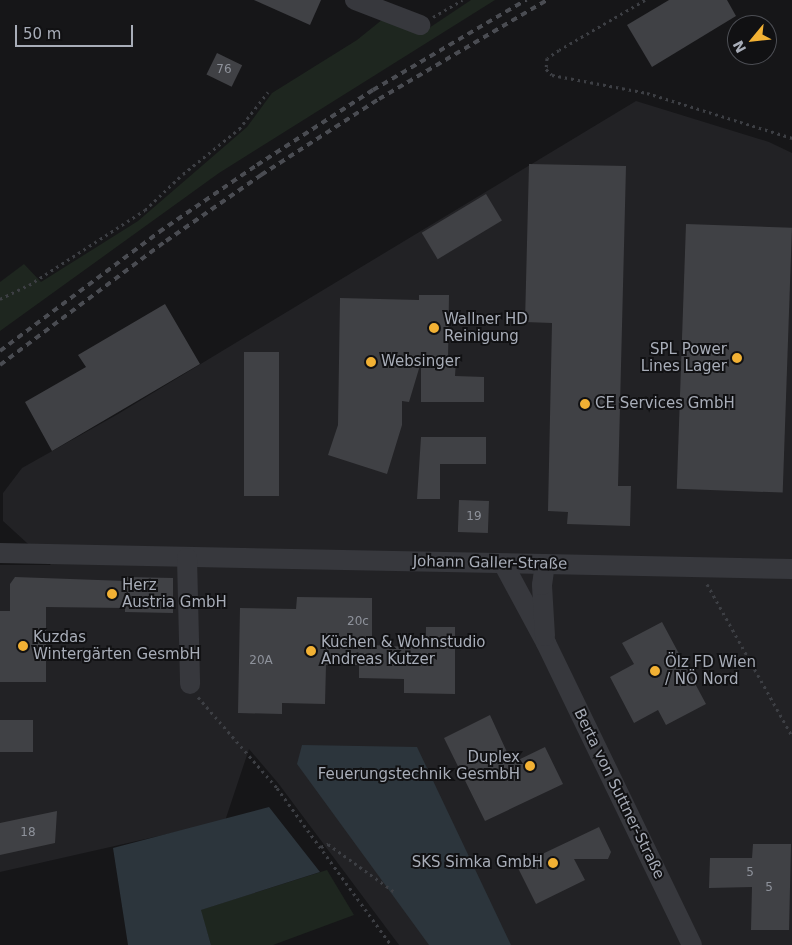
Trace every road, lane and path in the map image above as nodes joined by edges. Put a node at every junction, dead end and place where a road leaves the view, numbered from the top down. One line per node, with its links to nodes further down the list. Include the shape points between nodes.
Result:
1 (355, 0): 4 (street)
2 (462, 0): 4 (path)
3 (645, 0): 6 (path, via 547,58 546,69 552,75 647,93)
4 (420, 25)
5 (268, 92): 7 (path, via 239,130 183,174 145,210 29,286)
6 (792, 138)
7 (0, 299)
8 (0, 553): 9 (street, Johann Galler-Straße)
9 (187, 558): 11 (street, Johann Galler-Straße); 15 (street)
10 (545, 564): 11 (street, Johann Galler-Straße); 12 (street, Johann Galler-Straße); 14 (street, Berta von Suttner-Straße, via 542,619)
11 (504, 565): 14 (street, Berta von Suttner-Straße)
12 (696, 566): 13 (street, Johann Galler-Straße); 16 (path)
13 (792, 569)
14 (546, 642): 20 (street, Berta von Suttner-Straße)
15 (190, 684): 17 (path, via 277,788)
16 (792, 736)
17 (321, 847): 18 (path, via 328,844); 19 (path)
18 (396, 892)
19 (391, 945)
20 (692, 945)

